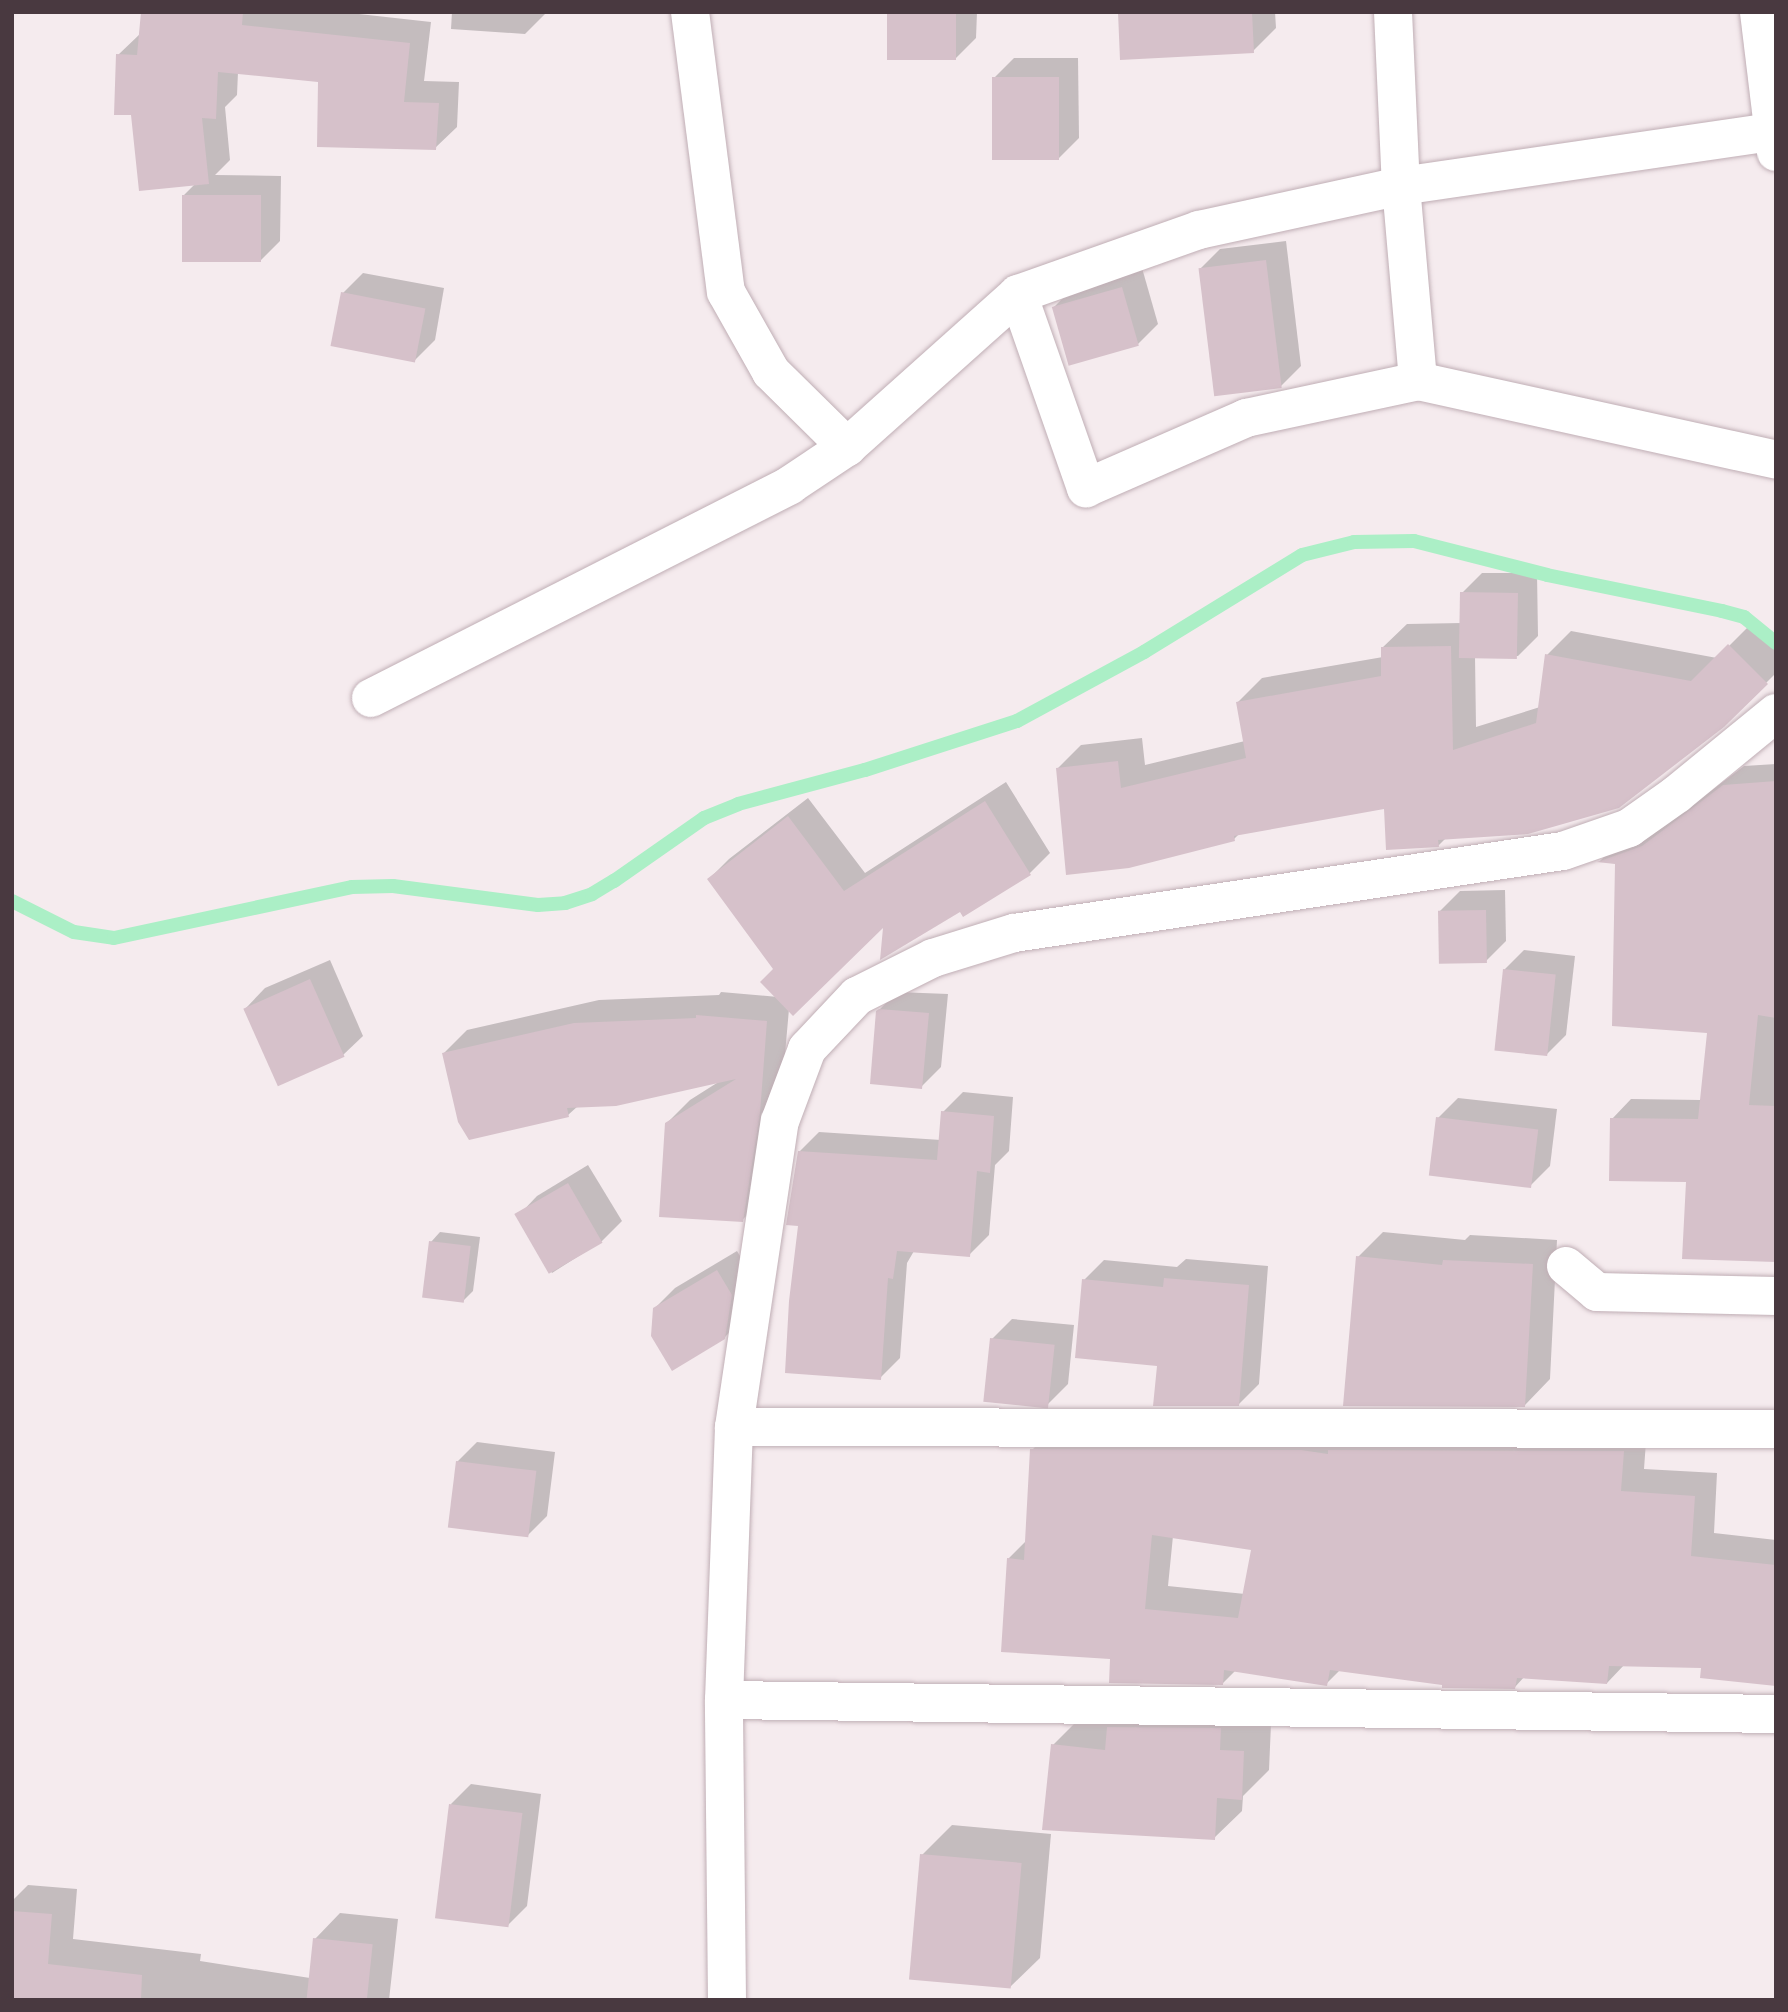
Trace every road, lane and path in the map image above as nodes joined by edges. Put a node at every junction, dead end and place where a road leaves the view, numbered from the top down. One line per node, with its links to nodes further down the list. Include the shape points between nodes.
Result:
1 (690, 12): 8 (street, via 726,292 771,372)
2 (1393, 12): 5 (street)
3 (1759, 12): 4 (street)
4 (1774, 142): 5 (street)
5 (1401, 186): 6 (street, via 1199,230); 7 (street)
6 (1018, 295): 7 (street, via 1087,488 1246,418); 8 (street)
7 (1418, 381): 9 (street)
8 (847, 447): 10 (street, via 752,507)
9 (1776, 460)
10 (371, 698)
11 (1776, 713): 14 (street, via 1629,828 1563,851 1014,933 933,958 857,996 807,1049 780,1121)
12 (1566, 1266): 13 (street, via 1597,1292)
13 (1776, 1296)
14 (734, 1427): 15 (street); 16 (street)
15 (1776, 1429)
16 (724, 1700): 17 (street); 18 (street)
17 (1776, 1714)
18 (727, 2000)

